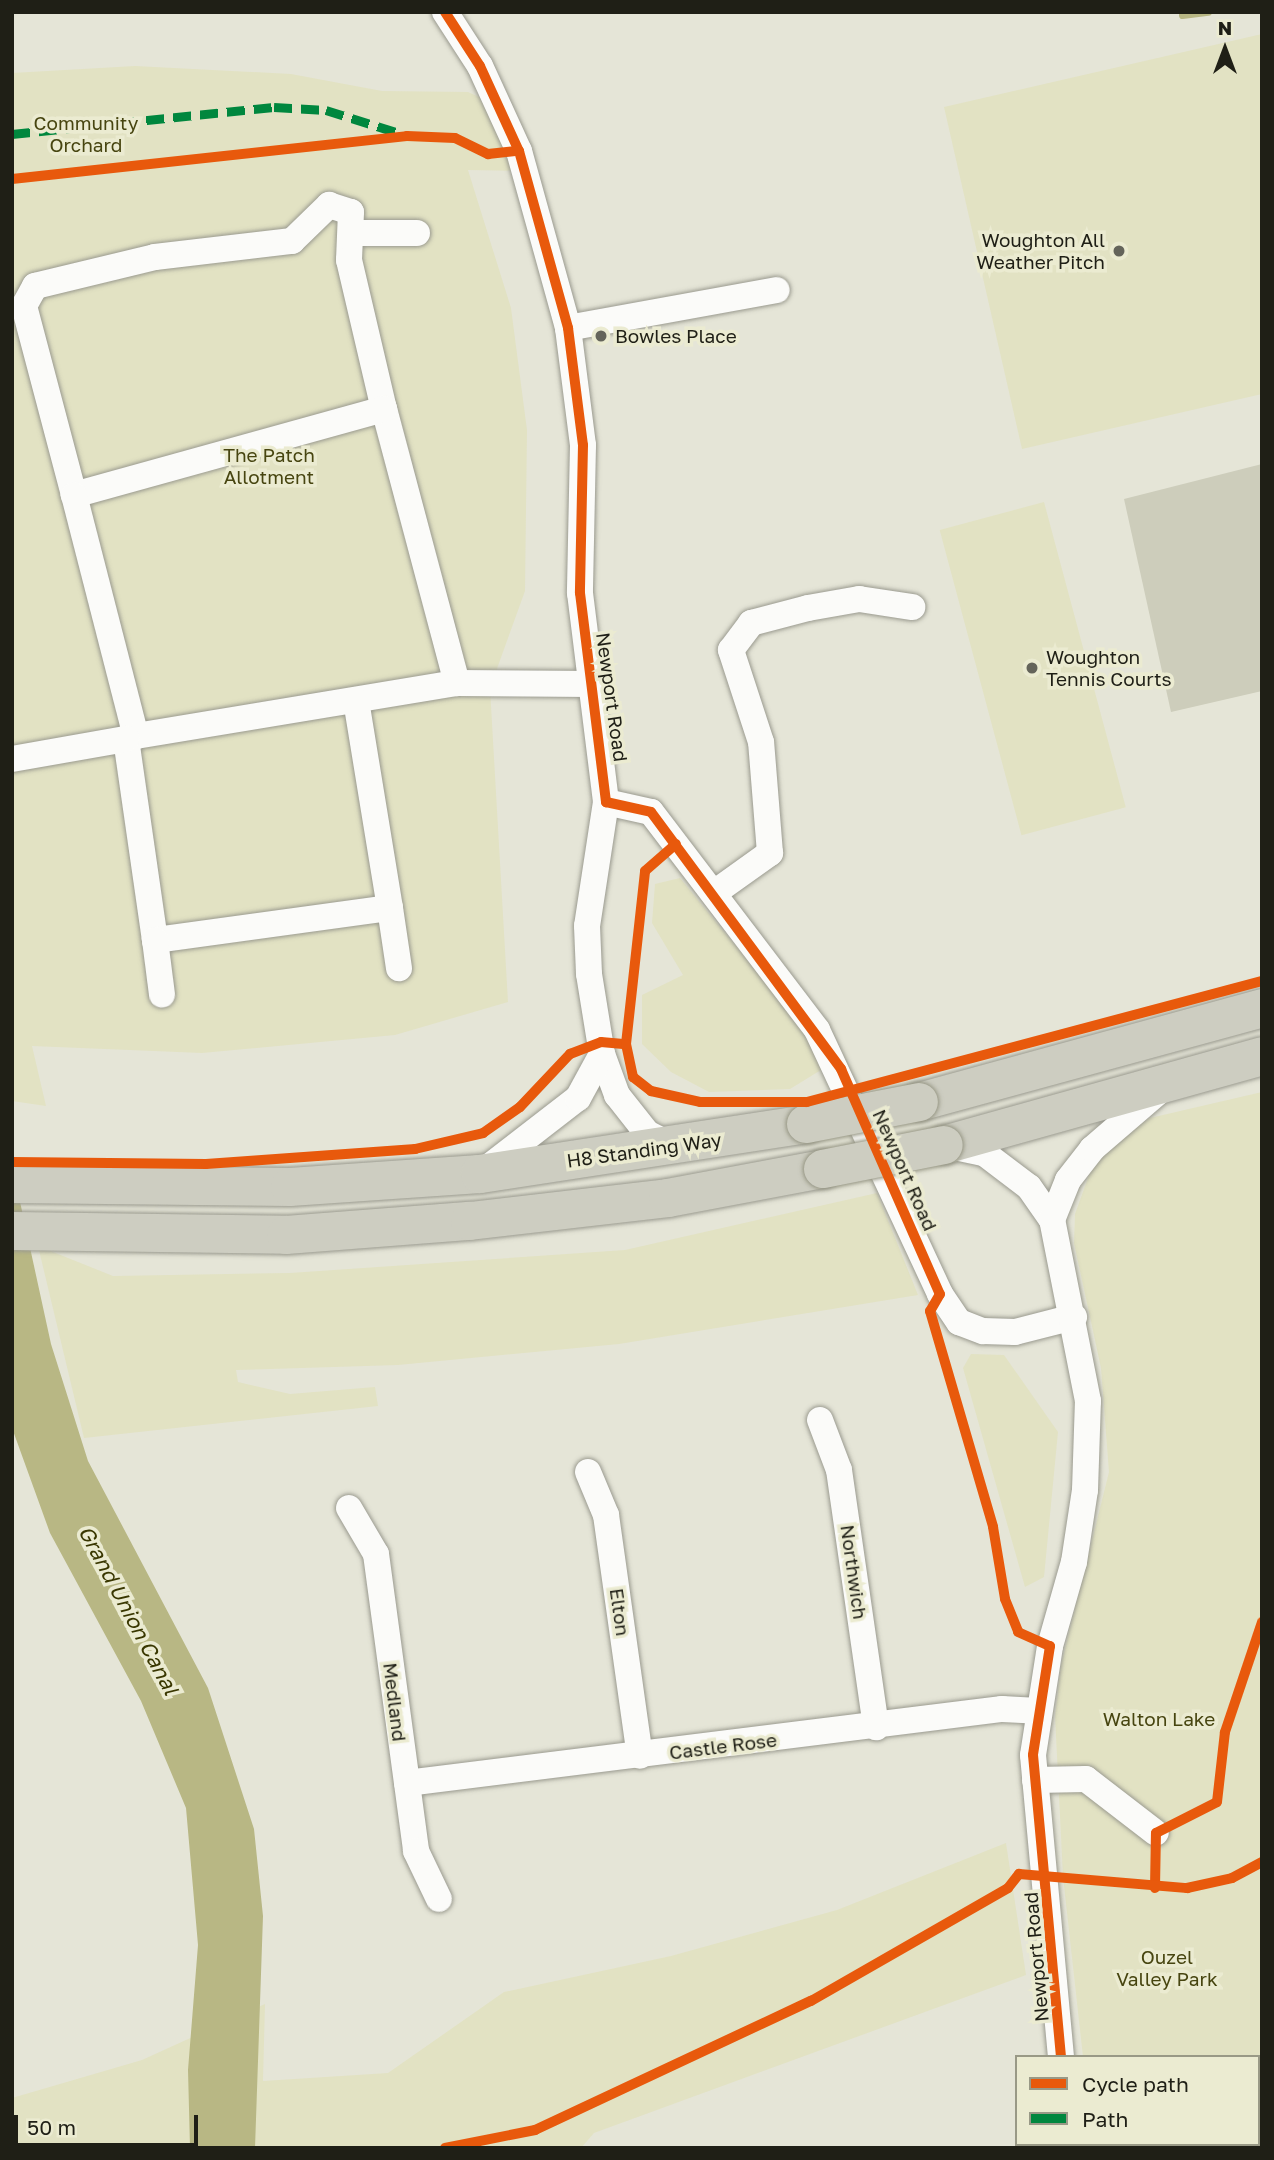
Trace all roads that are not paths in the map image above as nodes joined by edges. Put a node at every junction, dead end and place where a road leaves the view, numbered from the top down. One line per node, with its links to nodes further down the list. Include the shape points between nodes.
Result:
1 (445, 12): 5 (street, Newport Road, via 480,66 519,151)
2 (353, 233): 3 (street); 6 (street, via 349,260); 7 (street, via 351,212 329,205 292,242 155,257 35,286 24,306)
3 (417, 233)
4 (777, 290): 5 (street)
5 (568, 328): 10 (street, Newport Road, via 583,445 580,593)
6 (384, 410): 7 (street); 9 (street)
7 (74, 495): 12 (street)
8 (912, 607): 15 (street, via 859,599 808,608 751,623 731,650 761,742 769,853)
9 (457, 683): 10 (street); 11 (street)
10 (592, 684): 14 (street, Newport Road)
11 (356, 701): 12 (street); 16 (street)
12 (131, 737): 13 (street); 17 (street)
13 (12, 759)
14 (606, 802): 15 (street, Newport Road, via 651,812); 21 (street, Newport Road, via 587,926)
15 (714, 893): 30 (street, Newport Road, via 841,1069 940,1294 959,1321 983,1331 1015,1332)
16 (390, 908): 17 (street); 18 (street)
17 (155, 940): 19 (street)
18 (399, 968)
19 (162, 995)
20 (1262, 1008): 25 (highway, H8 Standing Way, bridge, via 919,1102)
21 (602, 1054): 25 (street, Newport Road, via 625,1105 648,1133); 26 (street, via 578,1098)
22 (1262, 1056): 23 (highway)
23 (1164, 1087): 24 (highway); 28 (street, via 1092,1149 1068,1180)
24 (944, 1145): 28 (street, via 984,1153 1029,1187); 29 (highway, bridge, via 668,1198 470,1221 286,1235)
25 (676, 1147): 26 (highway, H8 Standing Way)
26 (480, 1174): 27 (highway, H8 Standing Way, via 290,1187)
27 (12, 1184)
28 (1052, 1220): 30 (street, Newport Road)
29 (12, 1231)
30 (1074, 1317): 34 (street, Newport Road, via 1088,1401 1085,1490)
31 (820, 1420): 35 (street, Northwich, via 839,1470)
32 (588, 1472): 36 (street, Elton, via 606,1515)
33 (349, 1508): 38 (street, Medland, via 376,1554)
34 (1038, 1711): 35 (street, Castle Rose, via 1002,1709); 37 (street, Newport Road)
35 (876, 1727): 36 (street, Castle Rose)
36 (640, 1756): 38 (street, Castle Rose)
37 (1035, 1780): 39 (street, via 1086,1779); 41 (street, Newport Road)
38 (407, 1783): 40 (street, Medland, via 416,1851)
39 (1156, 1833)
40 (439, 1899)
41 (1061, 2055)

